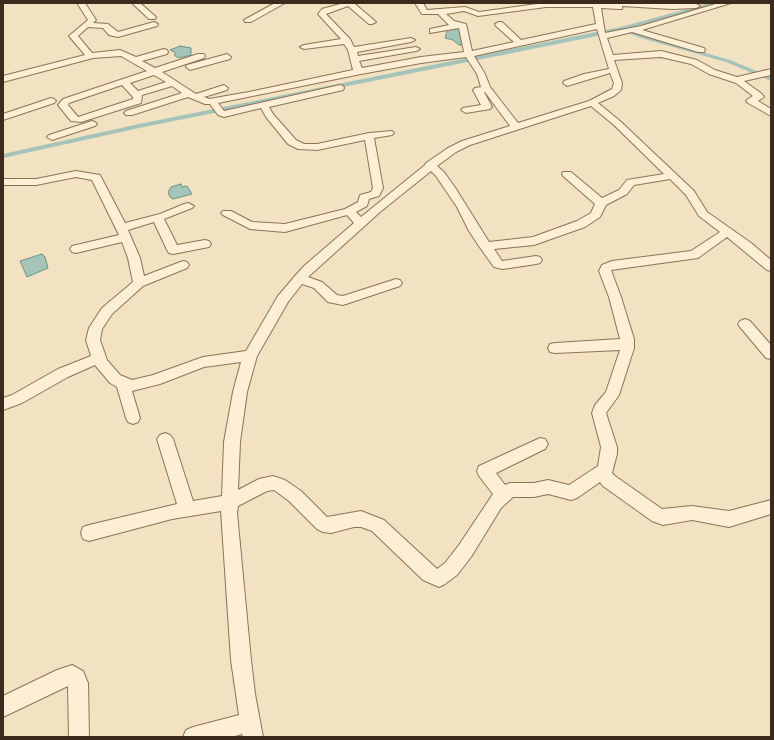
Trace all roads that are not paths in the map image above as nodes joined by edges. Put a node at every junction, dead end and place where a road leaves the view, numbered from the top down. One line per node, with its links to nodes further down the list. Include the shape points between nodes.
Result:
1 (81, 3): 17 (street, via 92,19)
2 (136, 3): 17 (street, via 153,21 120,34 112,33 105,26)
3 (281, 3): 13 (street)
4 (419, 3): 12 (street, via 425,12)
5 (611, 3): 6 (street, via 672,7 691,7)
6 (704, 3)
7 (728, 3): 20 (street)
8 (351, 4): 14 (street); 21 (street, via 323,12 324,17)
9 (566, 4): 10 (street); 12 (street, via 478,14 465,9)
10 (596, 4): 11 (street); 19 (street)
11 (619, 7)
12 (440, 12): 15 (street, via 450,22)
13 (248, 20)
14 (372, 22)
15 (460, 24): 18 (street); 31 (street, via 463,26)
16 (499, 24): 24 (street)
17 (86, 25): 29 (street, via 73,36)
18 (433, 31)
19 (602, 31): 20 (street); 24 (street); 35 (street)
20 (629, 31): 27 (street)
21 (340, 34): 23 (street); 23 (street, via 303,44)
22 (412, 40): 26 (street)
23 (347, 41): 26 (street)
24 (520, 43): 31 (street)
25 (416, 49): 33 (street)
26 (352, 50): 33 (street)
27 (701, 50)
28 (164, 52): 34 (street)
29 (92, 56): 34 (street, via 120,53); 38 (street)
30 (201, 56): 39 (street)
31 (470, 56): 36 (street, via 421,60); 44 (street)
32 (227, 57): 39 (street)
33 (356, 58): 36 (street)
34 (135, 60): 39 (street)
35 (612, 64): 40 (street, via 661,54 673,55); 41 (street); 48 (street, via 618,84 616,90)
36 (358, 71): 50 (street)
37 (763, 74): 40 (street)
38 (3, 79)
39 (167, 79): 45 (street); 45 (street); 46 (street)
40 (737, 80): 52 (street, via 760,96 751,101)
41 (567, 83)
42 (224, 88): 46 (street)
43 (340, 88): 49 (street)
44 (488, 89): 51 (street, via 478,90 487,107); 55 (street)
45 (132, 91): 45 (street, via 70,99 63,104 74,119 78,120 133,104)
46 (195, 96): 50 (street); 54 (street); 58 (street)
47 (51, 101): 53 (street)
48 (592, 103): 55 (street); 61 (street, via 617,123)
49 (264, 105): 50 (street, via 224,114); 57 (street, via 269,115 292,142 302,147 316,147)
50 (217, 107)
51 (466, 110)
52 (771, 113)
53 (3, 117)
54 (138, 117)
55 (516, 127): 59 (street, via 459,146)
56 (389, 133): 57 (street)
57 (369, 136): 65 (street, via 378,188 375,194 364,197 363,204)
58 (52, 137)
59 (430, 165): 68 (street); 72 (street, via 443,177)
60 (568, 174): 63 (street)
61 (672, 176): 63 (street, via 631,182 623,192); 70 (street, via 690,194 703,214)
62 (3, 182): 69 (street, via 36,182 76,174 92,175 99,180)
63 (601, 204): 72 (street, via 596,215 581,224 534,241)
64 (188, 206): 67 (street)
65 (349, 210): 66 (street, via 285,228 250,225); 68 (street)
66 (227, 213)
67 (158, 218): 69 (street); 71 (street, via 174,250)
68 (361, 223): 77 (street)
69 (124, 232): 73 (street); 78 (street, via 134,258)
70 (727, 232): 76 (street); 81 (street, via 694,255 612,265 606,268)
71 (205, 244)
72 (485, 246): 74 (street, via 500,265)
73 (76, 249)
74 (536, 260)
75 (183, 265): 78 (street)
76 (771, 268)
77 (298, 279): 79 (street, via 318,285 338,301 349,300); 84 (street, via 283,299)
78 (139, 283): 85 (street, via 107,311 96,328 94,340)
79 (396, 283)
80 (744, 324): 83 (street)
81 (627, 344): 82 (street); 91 (street, via 612,395 599,413 609,446)
82 (555, 348)
83 (771, 354)
84 (250, 356): 86 (street, via 202,362 140,385); 93 (street, via 235,413)
85 (99, 358): 86 (street, via 115,379); 87 (street, via 63,372 18,399)
86 (123, 384): 88 (street)
87 (3, 404)
88 (133, 418)
89 (165, 439): 95 (street)
90 (540, 444): 92 (street, via 485,471)
91 (605, 470): 92 (street, via 571,493 548,487 534,490 515,489); 94 (street, via 609,481 658,516 692,513 729,519)
92 (503, 495): 93 (street, via 465,551 451,569 439,578 429,574 378,525 361,519 332,525 323,524 280,485 264,484)
93 (229, 502): 95 (street); 98 (street, via 241,660)
94 (771, 507)
95 (187, 509): 96 (street)
96 (90, 533)
97 (3, 707): 99 (street, via 72,675 78,683)
98 (252, 729): 100 (street)
99 (79, 737)
100 (193, 737)

